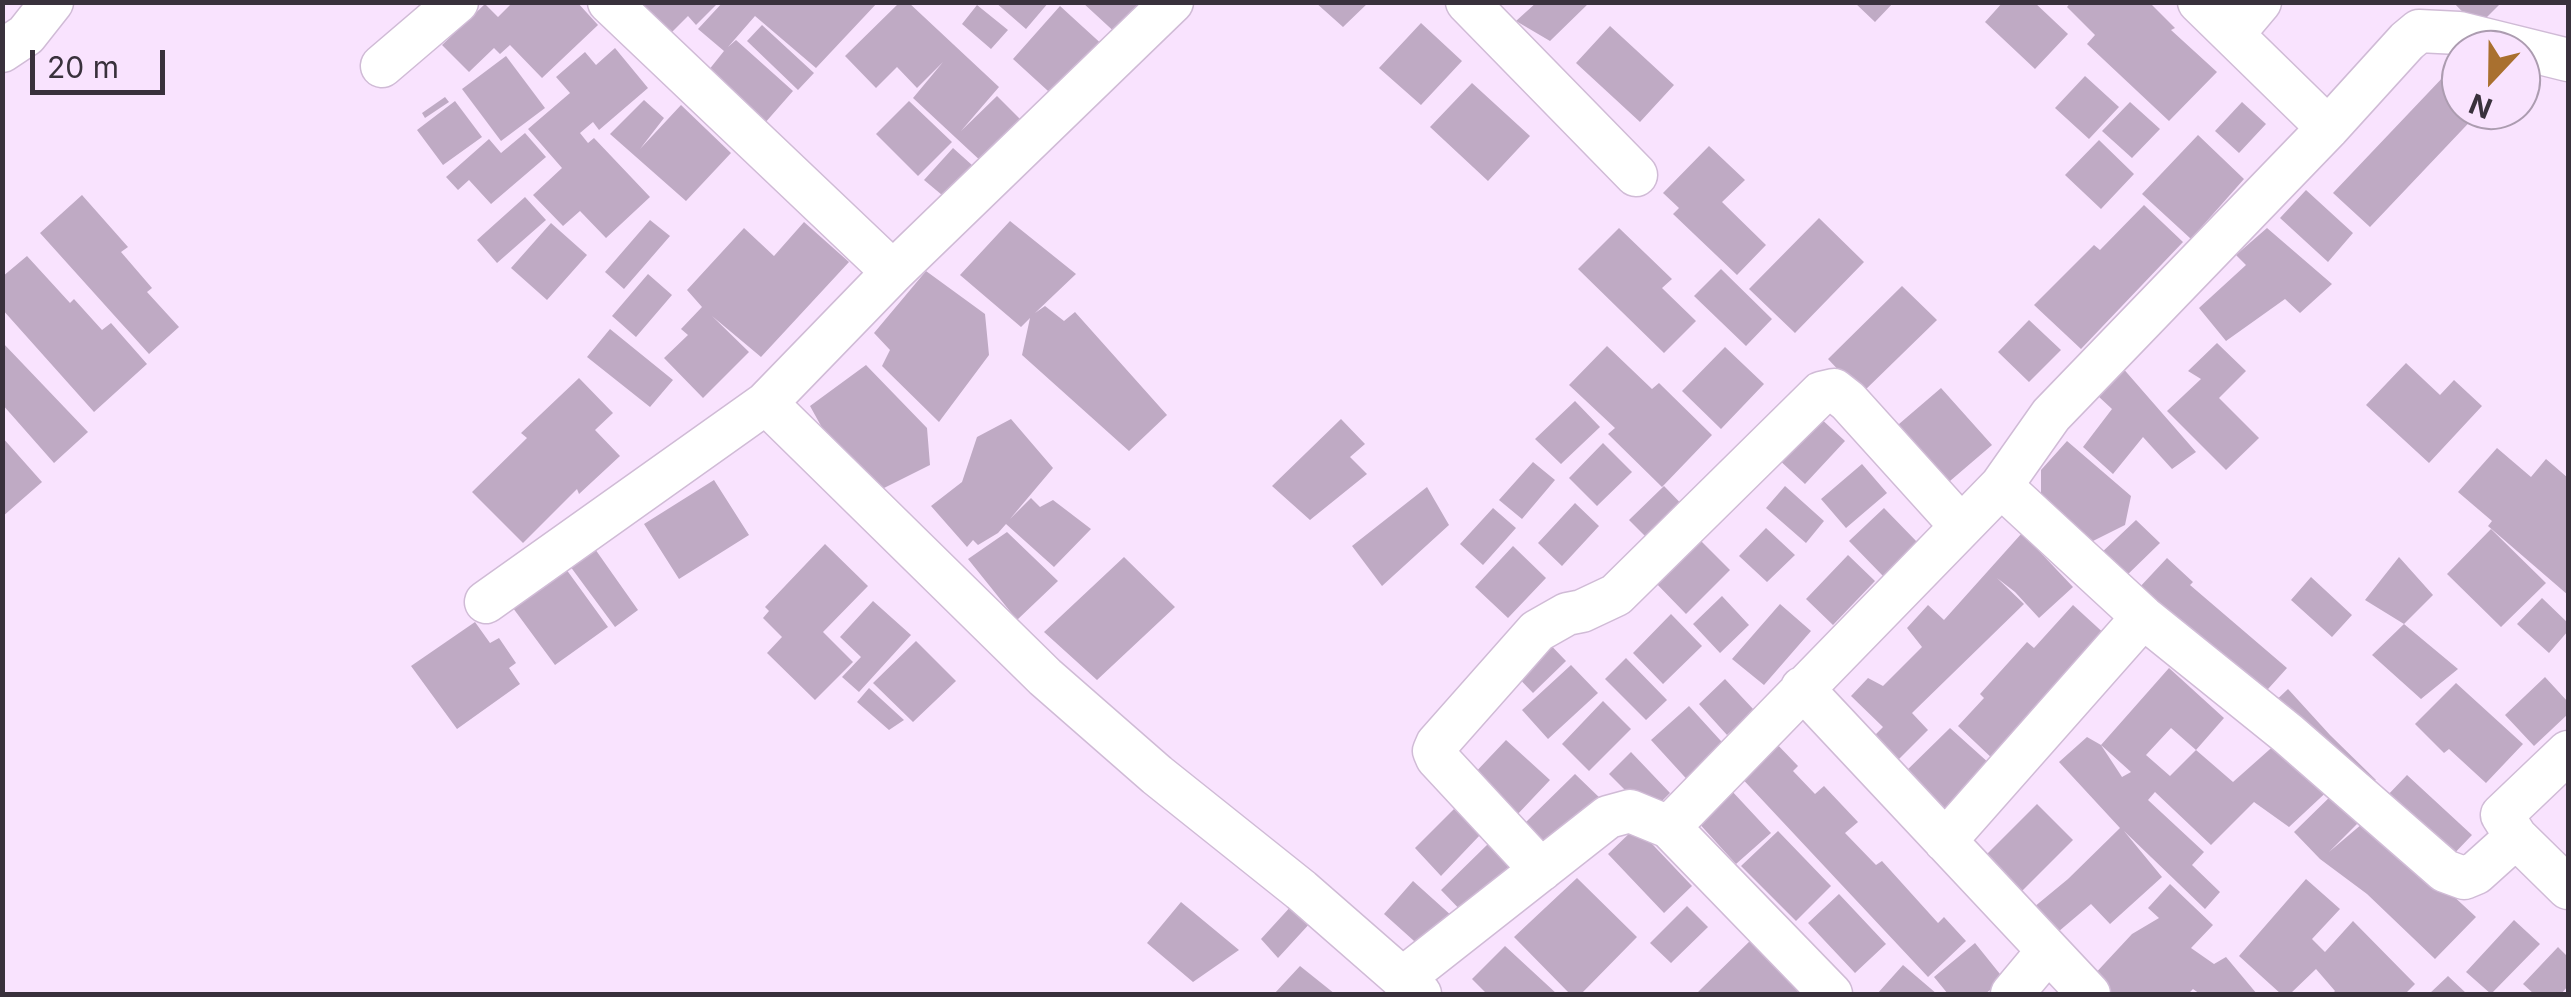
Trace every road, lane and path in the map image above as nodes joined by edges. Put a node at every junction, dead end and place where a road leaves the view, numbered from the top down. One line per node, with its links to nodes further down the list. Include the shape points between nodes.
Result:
1 (52, 2): 9 (street, via 26,35)
2 (457, 2): 11 (street)
3 (608, 2): 14 (street)
4 (1172, 2): 14 (street)
5 (1467, 2): 13 (street)
6 (2199, 2): 8 (street)
7 (2406, 17): 10 (street); 12 (street)
8 (2246, 18): 12 (street)
9 (2, 51)
10 (2568, 60)
11 (382, 66)
12 (2328, 128): 16 (street, via 2051,415)
13 (1636, 175)
14 (892, 272): 15 (street)
15 (766, 402): 18 (street); 28 (street, via 1045,678)
16 (2001, 486): 17 (street); 19 (street)
17 (1962, 526): 20 (street); 25 (street, via 1848,401 1834,390 1821,393 1616,596 1537,631 1437,744 1437,758)
18 (486, 602)
19 (2143, 617): 23 (street, via 2445,872 2464,878 2476,873); 24 (street)
20 (1802, 688): 22 (street); 24 (street)
21 (2568, 752): 23 (street, via 2502,815)
22 (1669, 827): 25 (street, via 1620,812); 29 (street)
23 (2516, 836): 26 (street)
24 (1944, 841): 27 (street)
25 (1541, 870): 28 (street)
26 (2568, 888)
27 (2047, 952): 30 (street); 31 (street)
28 (1411, 986)
29 (1830, 994)
30 (2012, 994)
31 (2089, 994)

